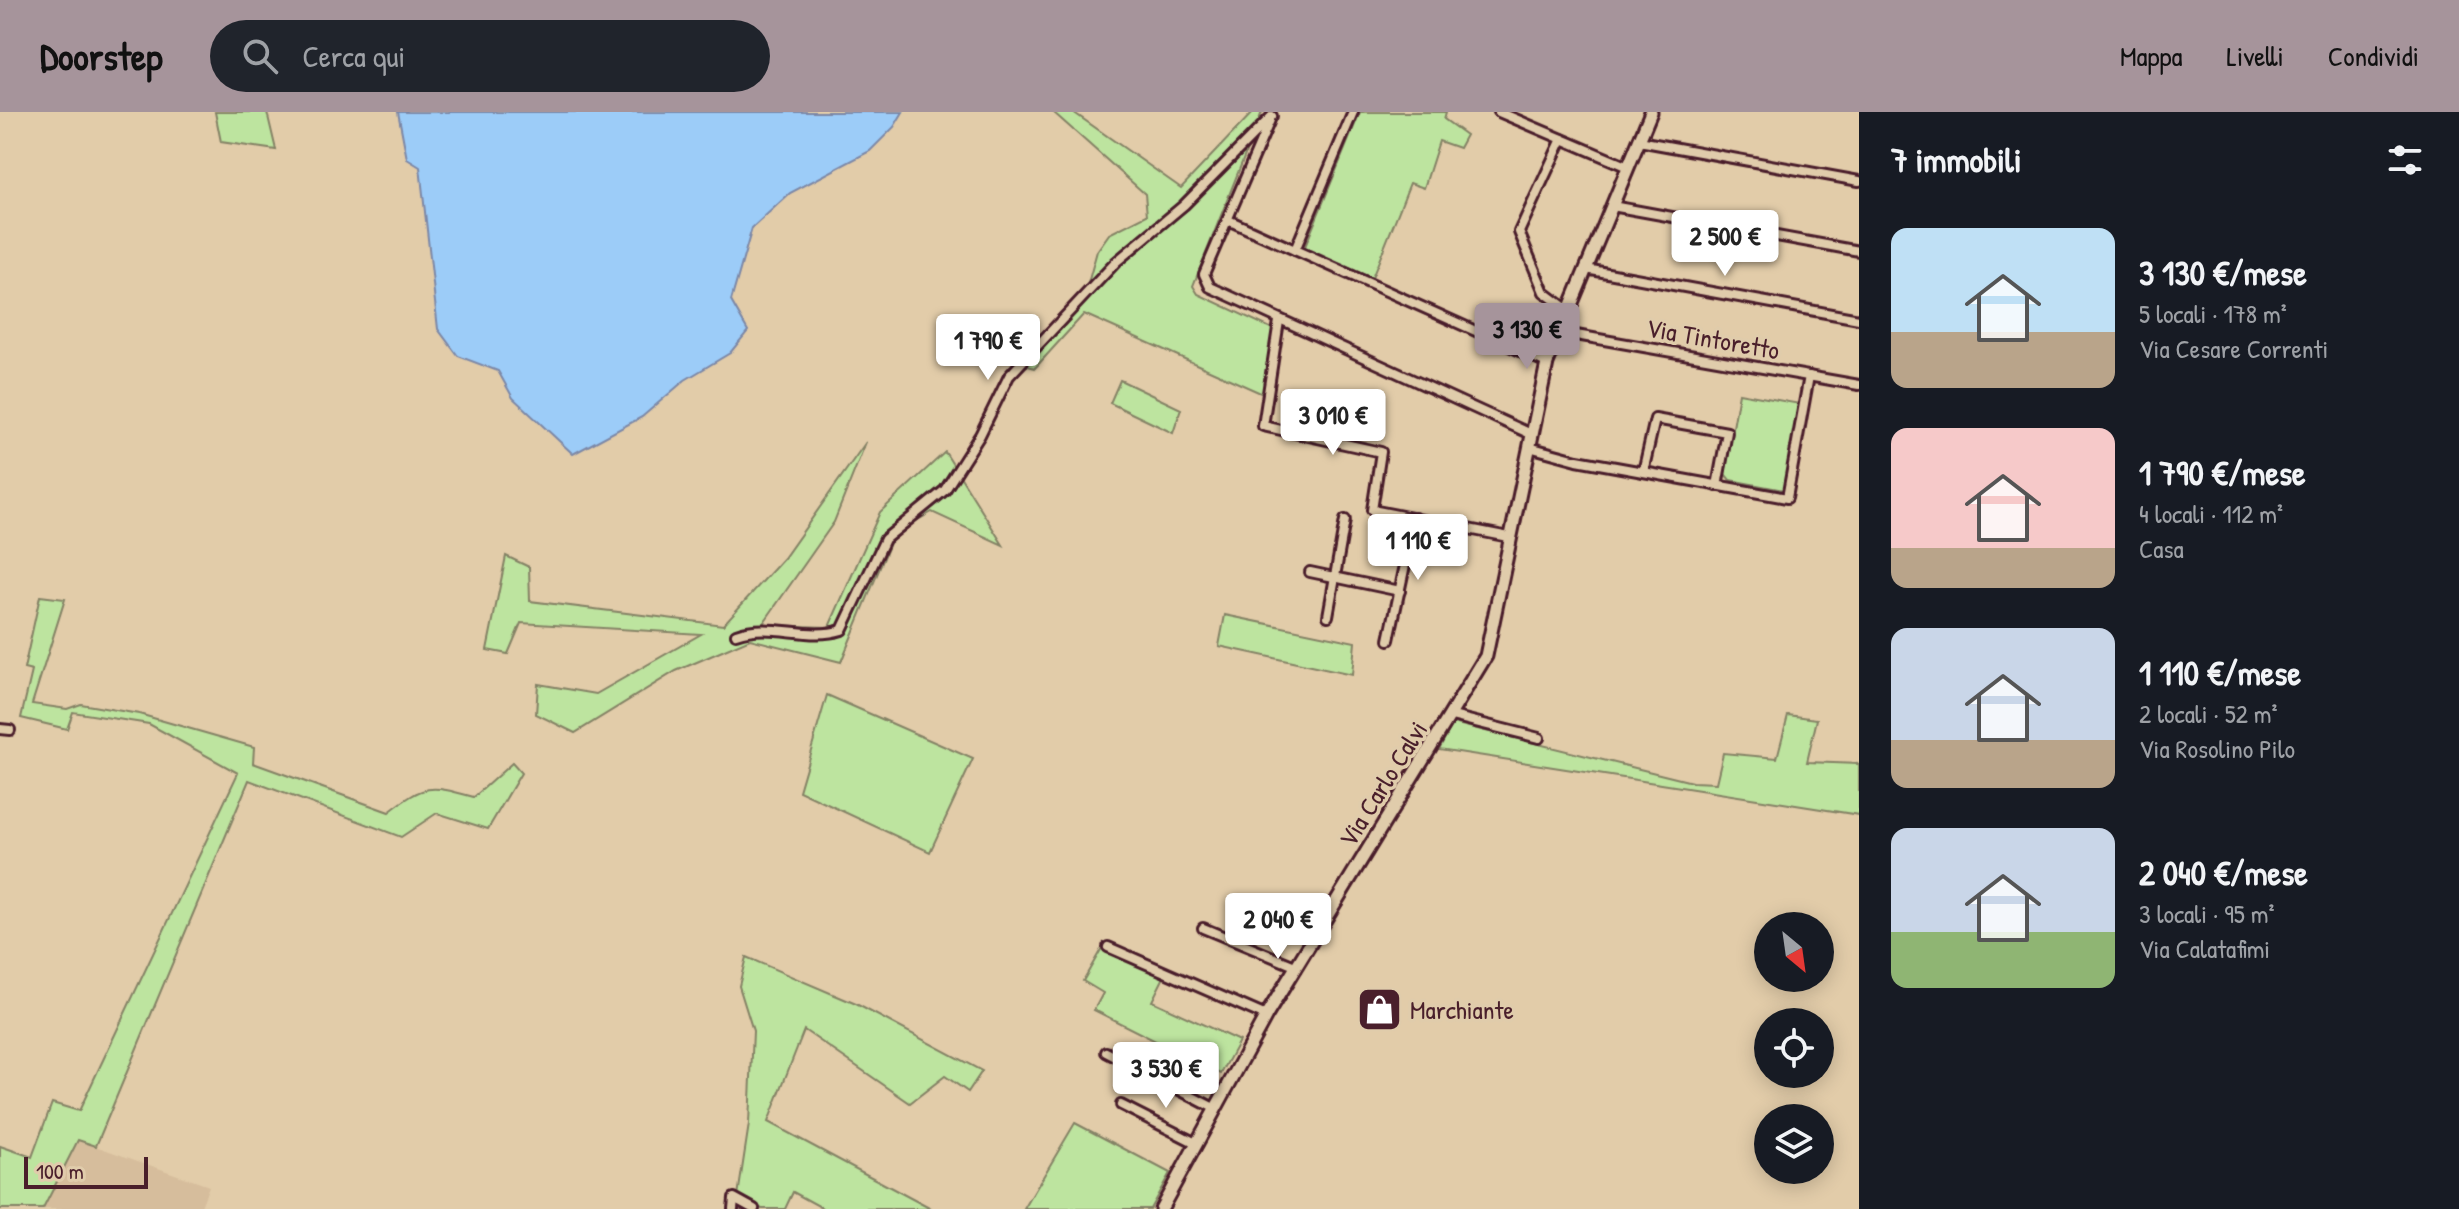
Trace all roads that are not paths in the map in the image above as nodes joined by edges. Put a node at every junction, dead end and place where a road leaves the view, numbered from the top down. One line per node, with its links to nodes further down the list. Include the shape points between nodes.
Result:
1 (1353, 112): 12 (street)
2 (1499, 112): 5 (street)
3 (1651, 112): 7 (street, Via Carlo Calvi)
4 (1273, 114): 11 (street); 33 (street, via 1184,205 1097,281 1009,376 945,490 885,539 842,630 755,627)
5 (1516, 115): 6 (street)
6 (1562, 139): 8 (street); 15 (street, via 1519,232 1544,292)
7 (1639, 141): 8 (street, Via Carlo Calvi); 9 (street)
8 (1628, 167): 10 (street, Via Carlo Calvi)
9 (1859, 181)
10 (1612, 206): 13 (street); 14 (street, Via Carlo Calvi)
11 (1228, 220): 12 (street); 17 (street, via 1204,274 1210,287)
12 (1295, 250): 19 (street)
13 (1859, 251)
14 (1586, 269): 15 (street, Via Carlo Calvi); 16 (street)
15 (1568, 310): 18 (street, Via Carlo Calvi)
16 (1859, 319)
17 (1279, 321): 22 (street); 26 (street, via 1263,426 1381,452 1372,510)
18 (1559, 332): 19 (street, Via Carlo Calvi); 20 (street, Via Tintoretto)
19 (1547, 363): 22 (street, Via Carlo Calvi)
20 (1809, 376): 21 (street, Via Tintoretto); 25 (street, via 1787,498)
21 (1859, 385)
22 (1531, 434): 23 (street, Via Carlo Calvi)
23 (1529, 447): 24 (street); 28 (street, Via Carlo Calvi)
24 (1643, 472): 25 (street); 25 (street, via 1655,419 1727,432)
25 (1717, 486)
26 (1415, 518): 28 (street); 31 (street)
27 (1345, 520): 30 (street)
28 (1509, 537): 35 (street, Via Carlo Calvi, via 1486,656)
29 (1310, 572): 30 (street)
30 (1335, 578): 31 (street); 32 (street)
31 (1400, 591): 34 (street)
32 (1328, 616)
33 (736, 634)
34 (1389, 640)
35 (1452, 716): 36 (street); 39 (street, Via Carlo Calvi)
36 (1539, 738)
37 (1203, 928): 39 (street)
38 (1108, 947): 40 (street)
39 (1295, 966): 40 (street, Via Carlo Calvi)
40 (1266, 1016): 43 (street, Via Carlo Calvi)
41 (1106, 1052): 43 (street)
42 (1121, 1105): 44 (street)
43 (1214, 1108): 44 (street, Via Carlo Calvi)
44 (1196, 1143): 47 (street, Via Carlo Calvi)
45 (733, 1209): 46 (street, via 734,1198)
46 (754, 1209)
47 (1161, 1209)

